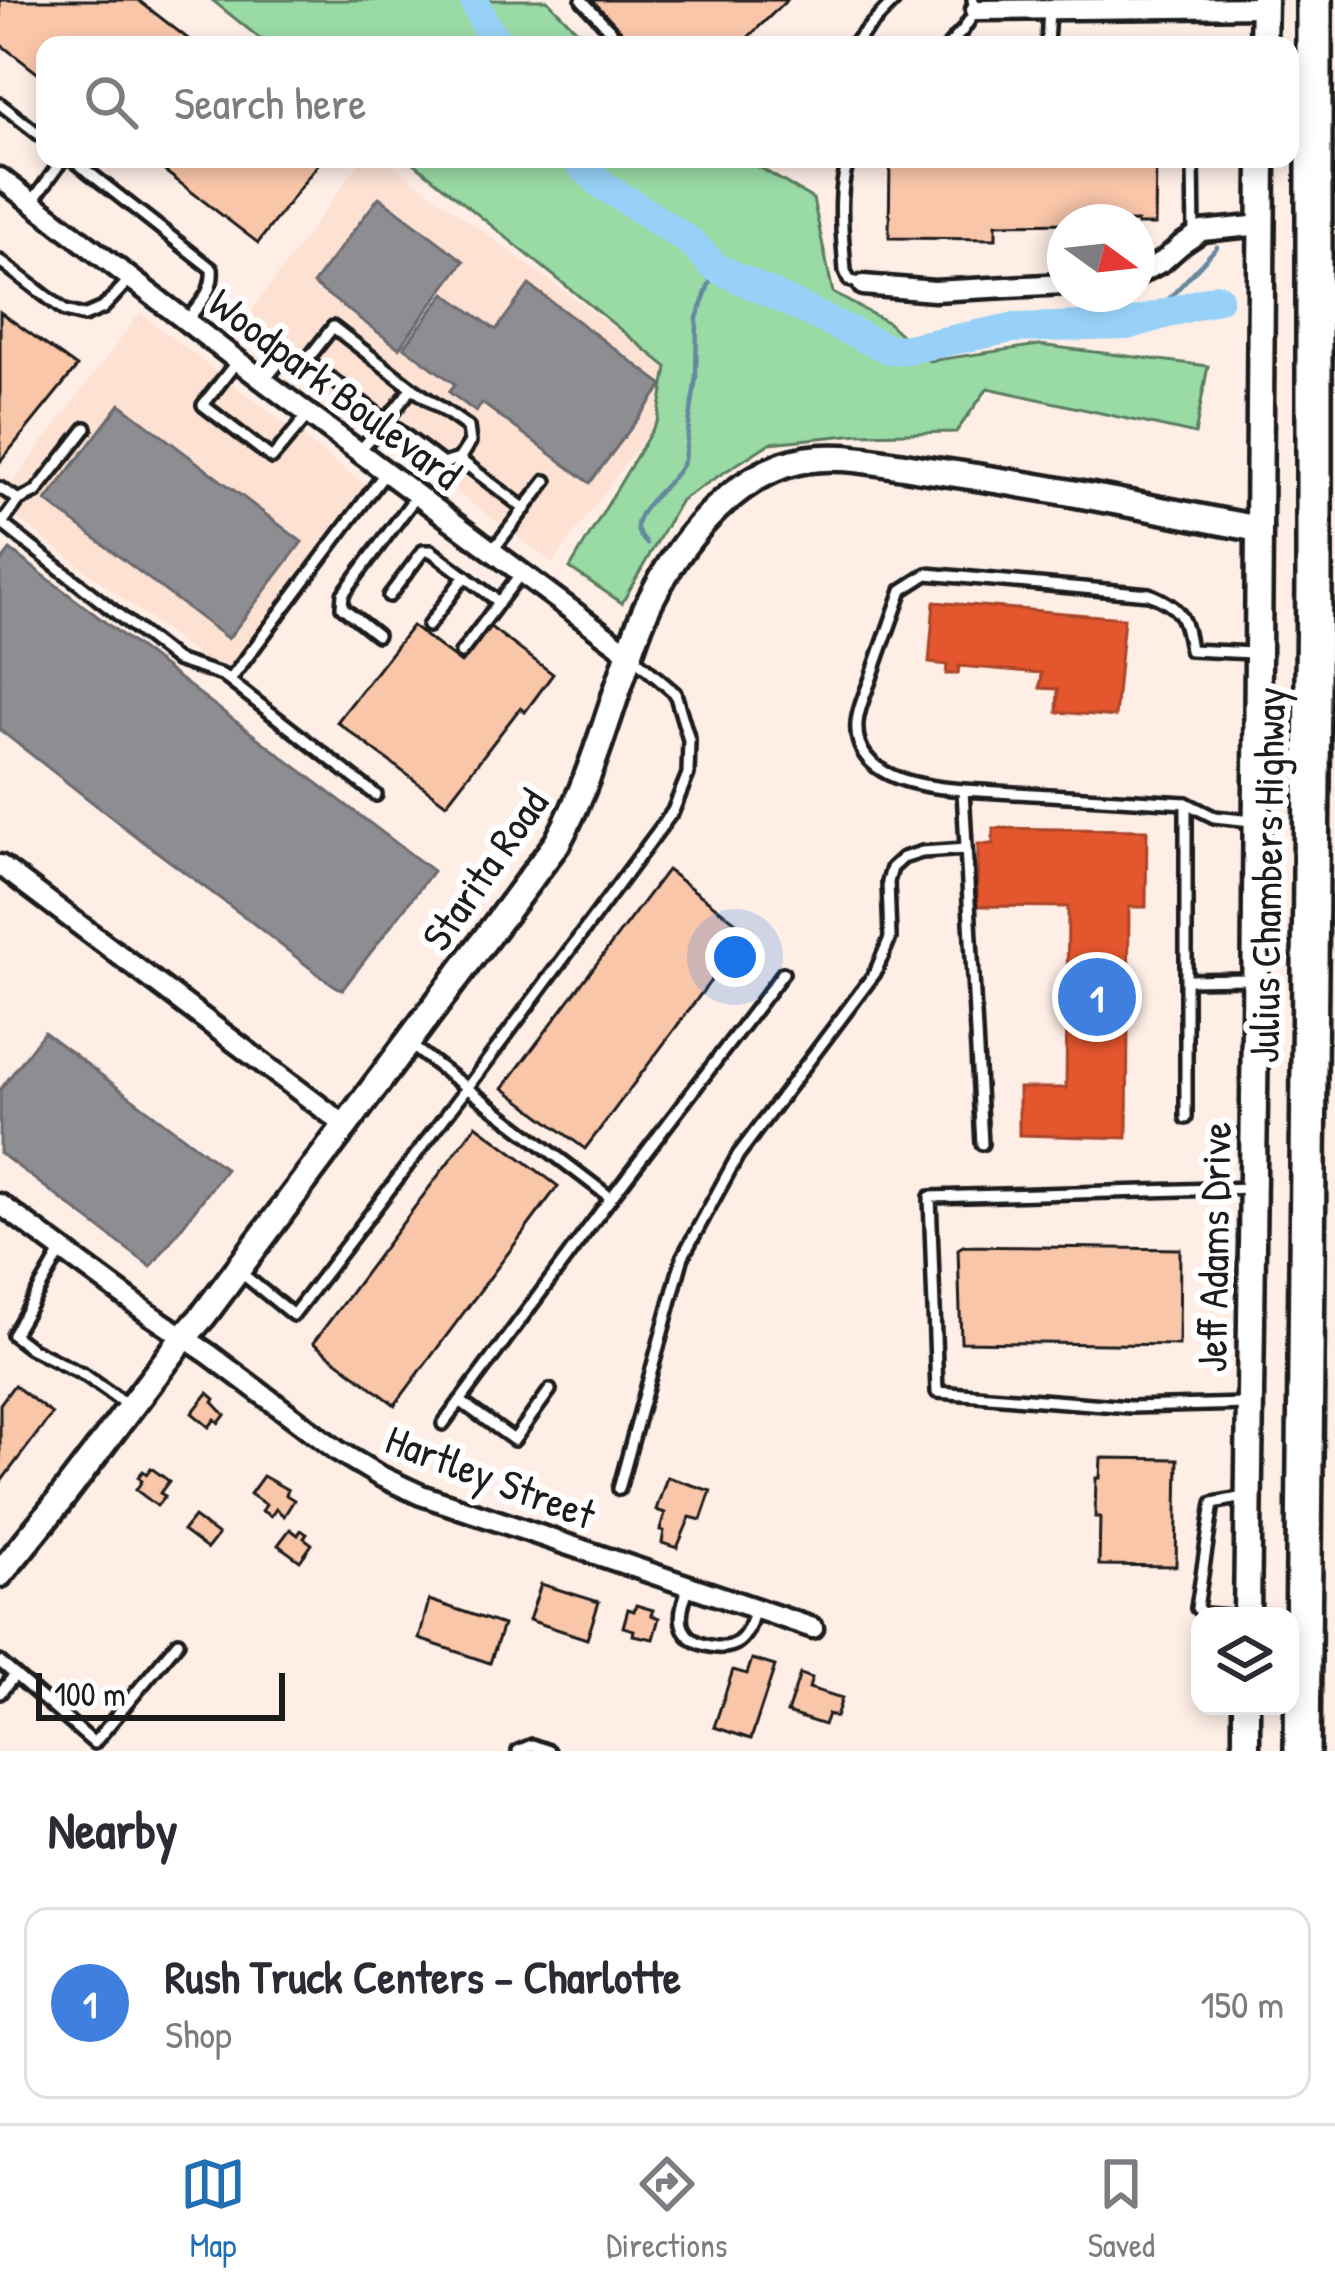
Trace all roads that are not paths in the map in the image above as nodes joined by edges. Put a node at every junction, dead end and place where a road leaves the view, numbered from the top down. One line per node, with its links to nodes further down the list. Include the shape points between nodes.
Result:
1 (582, 0): 8 (lane)
2 (895, 0): 9 (lane)
3 (1314, 0): 101 (highway, Julius Chambers Highway)
4 (1176, 4): 5 (street); 7 (street)
5 (1264, 4): 12 (street)
6 (975, 5): 7 (street); 10 (lane)
7 (1049, 9): 11 (lane)
8 (616, 36)
9 (861, 36)
10 (955, 36)
11 (1048, 36)
12 (1263, 36)
13 (0, 104): 14 (lane)
14 (36, 132)
15 (60, 168): 21 (lane)
16 (80, 168): 29 (lane, via 212,269 206,296)
17 (846, 168): 27 (lane, via 845,271)
18 (1193, 168): 23 (lane)
19 (1262, 168): 22 (street, Jeff Adams Drive)
20 (0, 178): 21 (street, Woodpark Boulevard)
21 (32, 202): 26 (street, Woodpark Boulevard)
22 (1262, 225): 23 (street); 46 (street, Jeff Adams Drive)
23 (1194, 237): 25 (street)
24 (0, 261): 26 (lane, via 84,316)
25 (1155, 265)
26 (131, 278): 29 (street, Woodpark Boulevard)
27 (863, 285): 28 (street, via 934,291)
28 (1047, 285)
29 (187, 320): 30 (street, Woodpark Boulevard)
30 (238, 360): 32 (street, Woodpark Boulevard); 34 (lane, via 203,405 272,458)
31 (307, 360): 32 (lane, via 283,358); 33 (lane, via 333,327); 35 (lane)
32 (264, 381): 34 (street, Woodpark Boulevard)
33 (412, 388): 35 (lane); 38 (lane, via 468,427)
34 (309, 414): 37 (street, Woodpark Boulevard)
35 (386, 422): 37 (lane); 38 (lane, via 443,464)
36 (86, 428): 43 (lane, via 37,493)
37 (358, 451): 39 (street, Woodpark Boulevard)
38 (459, 459): 44 (lane)
39 (386, 472): 42 (street, Woodpark Boulevard); 57 (lane)
40 (546, 481): 44 (lane)
41 (0, 488): 43 (lane)
42 (417, 495): 47 (street, Woodpark Boulevard); 53 (lane, via 343,594 342,607)
43 (19, 500): 45 (lane)
44 (525, 509): 47 (lane)
45 (1, 523): 57 (lane, via 176,660)
46 (1259, 529): 55 (street, Starita Road, via 1002,480 849,459 795,462 758,476 708,517 666,572); 56 (street, Jeff Adams Drive)
47 (493, 551): 48 (street, Woodpark Boulevard)
48 (521, 572): 51 (lane); 55 (street, Woodpark Boulevard)
49 (465, 576): 50 (lane, via 423,551); 51 (lane); 52 (lane)
50 (388, 596)
51 (499, 602): 54 (lane)
52 (428, 626)
53 (377, 635)
54 (460, 653)
55 (629, 653): 67 (street, Starita Road, via 557,843); 68 (lane, via 675,693 689,740 688,774 673,811)
56 (1258, 653): 58 (lane, via 1190,650 1180,612 1149,594 927,574 914,580 902,590 864,697 859,739 888,776); 61 (street, Jeff Adams Drive)
57 (230, 680): 59 (lane)
58 (963, 790): 60 (lane); 62 (lane)
59 (376, 795)
60 (1186, 802): 61 (lane, via 1214,817); 66 (lane)
61 (1257, 822): 65 (street, Jeff Adams Drive)
62 (966, 849): 71 (lane); 85 (lane, via 922,852 892,868 890,938 875,974 738,1155 683,1256)
63 (0, 865): 70 (street)
64 (783, 973): 73 (lane)
65 (1256, 978): 66 (lane); 72 (street, Jeff Adams Drive)
66 (1187, 980): 69 (lane)
67 (408, 1043): 68 (lane); 70 (street, Starita Road)
68 (467, 1088): 73 (lane); 76 (lane, via 293,1315)
69 (1186, 1118)
70 (346, 1126): 76 (street, Starita Road)
71 (982, 1144)
72 (1253, 1188): 82 (street, Jeff Adams Drive); 82 (lane, via 930,1197 937,1392 1130,1406)
73 (611, 1198): 81 (lane)
74 (0, 1204): 75 (street, Hartley Street)
75 (63, 1250): 78 (lane); 79 (street, Hartley Street)
76 (238, 1270): 79 (street, Starita Road)
77 (0, 1332): 78 (lane)
78 (13, 1335): 83 (lane)
79 (184, 1337): 83 (street, Starita Road); 88 (street, Hartley Street, via 378,1475)
80 (550, 1390): 81 (lane, via 514,1440)
81 (460, 1402): 84 (lane)
82 (1250, 1404): 86 (street, Jeff Adams Drive)
83 (130, 1407): 87 (street, Starita Road)
84 (443, 1424)
85 (619, 1490)
86 (1249, 1496): 89 (lane, via 1214,1503); 90 (street, Jeff Adams Drive)
87 (0, 1574)
88 (689, 1586): 91 (street, Hartley Street); 91 (lane, via 681,1616 697,1641 716,1647 742,1640)
89 (1197, 1607)
90 (1247, 1607)
91 (755, 1608): 92 (street, Hartley Street)
92 (813, 1628)
93 (178, 1642): 95 (lane, via 94,1743)
94 (0, 1662): 95 (lane)
95 (15, 1676): 96 (lane)
96 (0, 1693)
97 (1246, 1715): 100 (street)
98 (518, 1751): 99 (lane)
99 (549, 1751)
100 (1246, 1751)
101 (1302, 1751)

